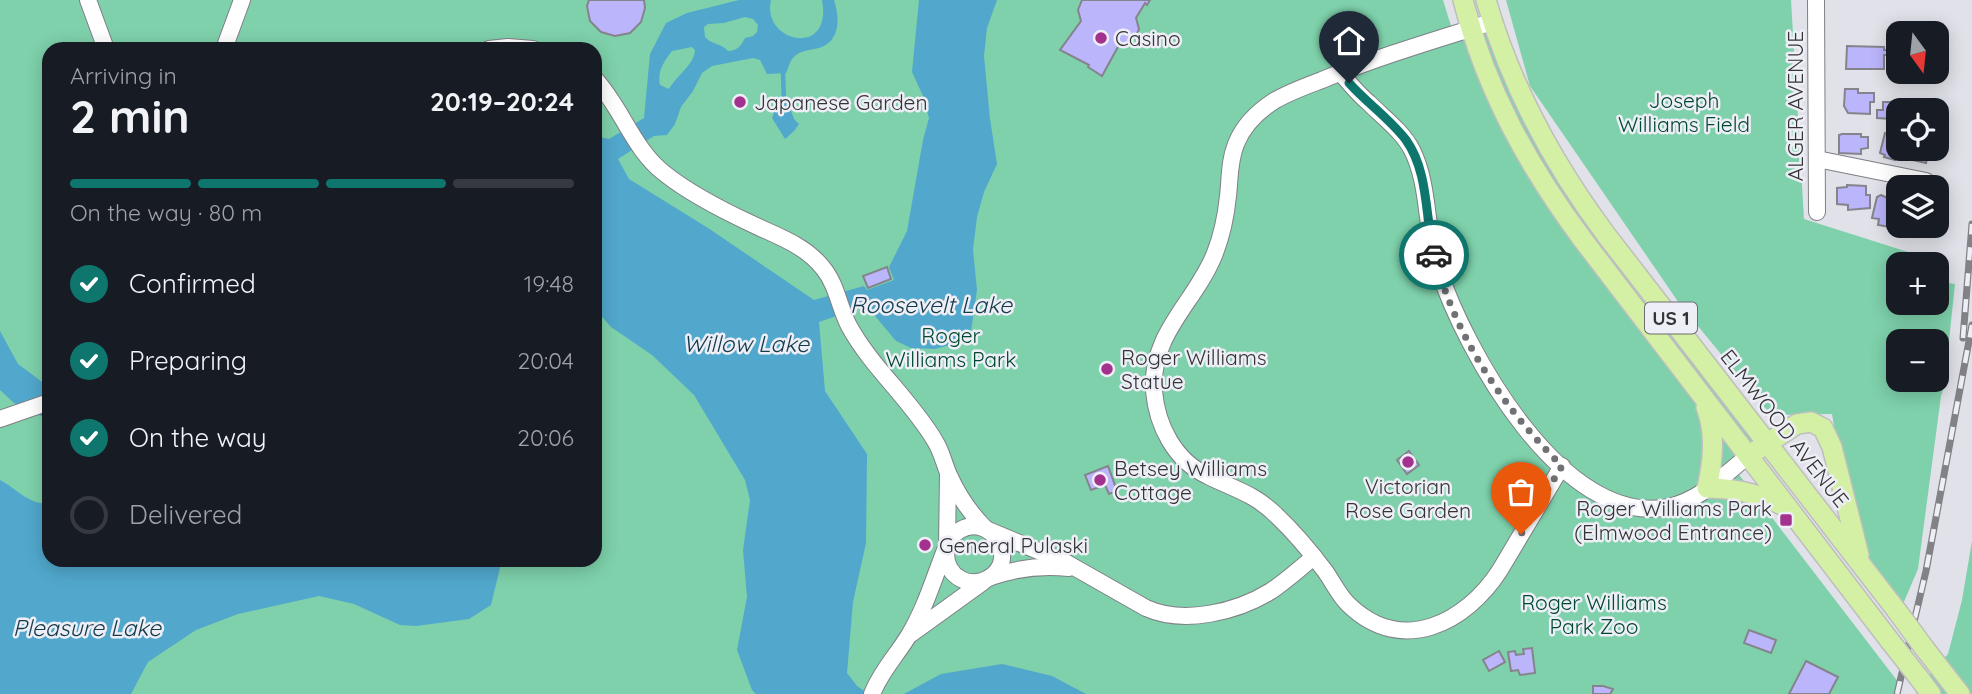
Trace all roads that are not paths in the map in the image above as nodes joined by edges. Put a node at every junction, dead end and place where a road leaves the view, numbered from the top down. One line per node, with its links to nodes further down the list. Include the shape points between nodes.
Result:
1 (88, 0): 8 (street)
2 (242, 0): 9 (street)
3 (1463, 0): 7 (main road, US 1)
4 (1486, 0): 6 (main road, ELMWOOD AVENUE / US 1)
5 (1816, 0): 12 (street, ALGER AVENUE)
6 (1492, 22): 7 (street); 18 (main road, ELMWOOD AVENUE / US 1, via 1518,90 1558,166)
7 (1471, 28): 10 (street); 15 (main road, US 1, via 1494,92 1533,169)
8 (103, 42)
9 (227, 42)
10 (1340, 72): 20 (street, via 1410,148 1422,179 1437,265 1460,322 1502,398); 26 (street, via 1275,101 1241,134 1231,158 1216,251 1168,330 1154,381 1164,432 1179,455 1197,471 1264,504)
11 (602, 88): 21 (street, via 658,168 817,260 829,276 849,326 935,441)
12 (1816, 159): 13 (street); 14 (street, ALGER AVENUE)
13 (1896, 175)
14 (1817, 212)
15 (1701, 395): 19 (main road, US 1); 22 (main road, via 1713,437)
16 (42, 404): 17 (street)
17 (4, 418)
18 (1767, 443): 19 (main road); 27 (main road, ELMWOOD AVENUE / US 1); 27 (main road, via 1797,424 1811,422 1823,428)
19 (1748, 456): 22 (street); 23 (main road, US 1)
20 (1562, 466): 22 (street, via 1601,496 1635,508 1668,507); 26 (street, via 1489,586 1468,608 1435,626 1396,629 1365,617 1349,605)
21 (948, 472): 24 (street); 25 (street)
22 (1707, 488): 23 (main road, via 1749,493)
23 (1788, 508): 32 (main road, US 1, bridge)
24 (986, 529): 25 (street, via 964,528); 28 (street); 29 (street, via 998,539 1002,555 998,569)
25 (946, 549): 29 (street, via 948,565 956,576 974,583); 30 (street)
26 (1314, 557): 28 (street, via 1279,586 1251,601 1185,617 1146,608)
27 (1864, 569): 33 (main road, ELMWOOD AVENUE / US 1, bridge)
28 (1082, 571): 29 (street, via 1037,567)
29 (988, 578): 30 (street)
30 (909, 636): 31 (street)
31 (873, 691)
32 (1931, 694)
33 (1960, 694)

